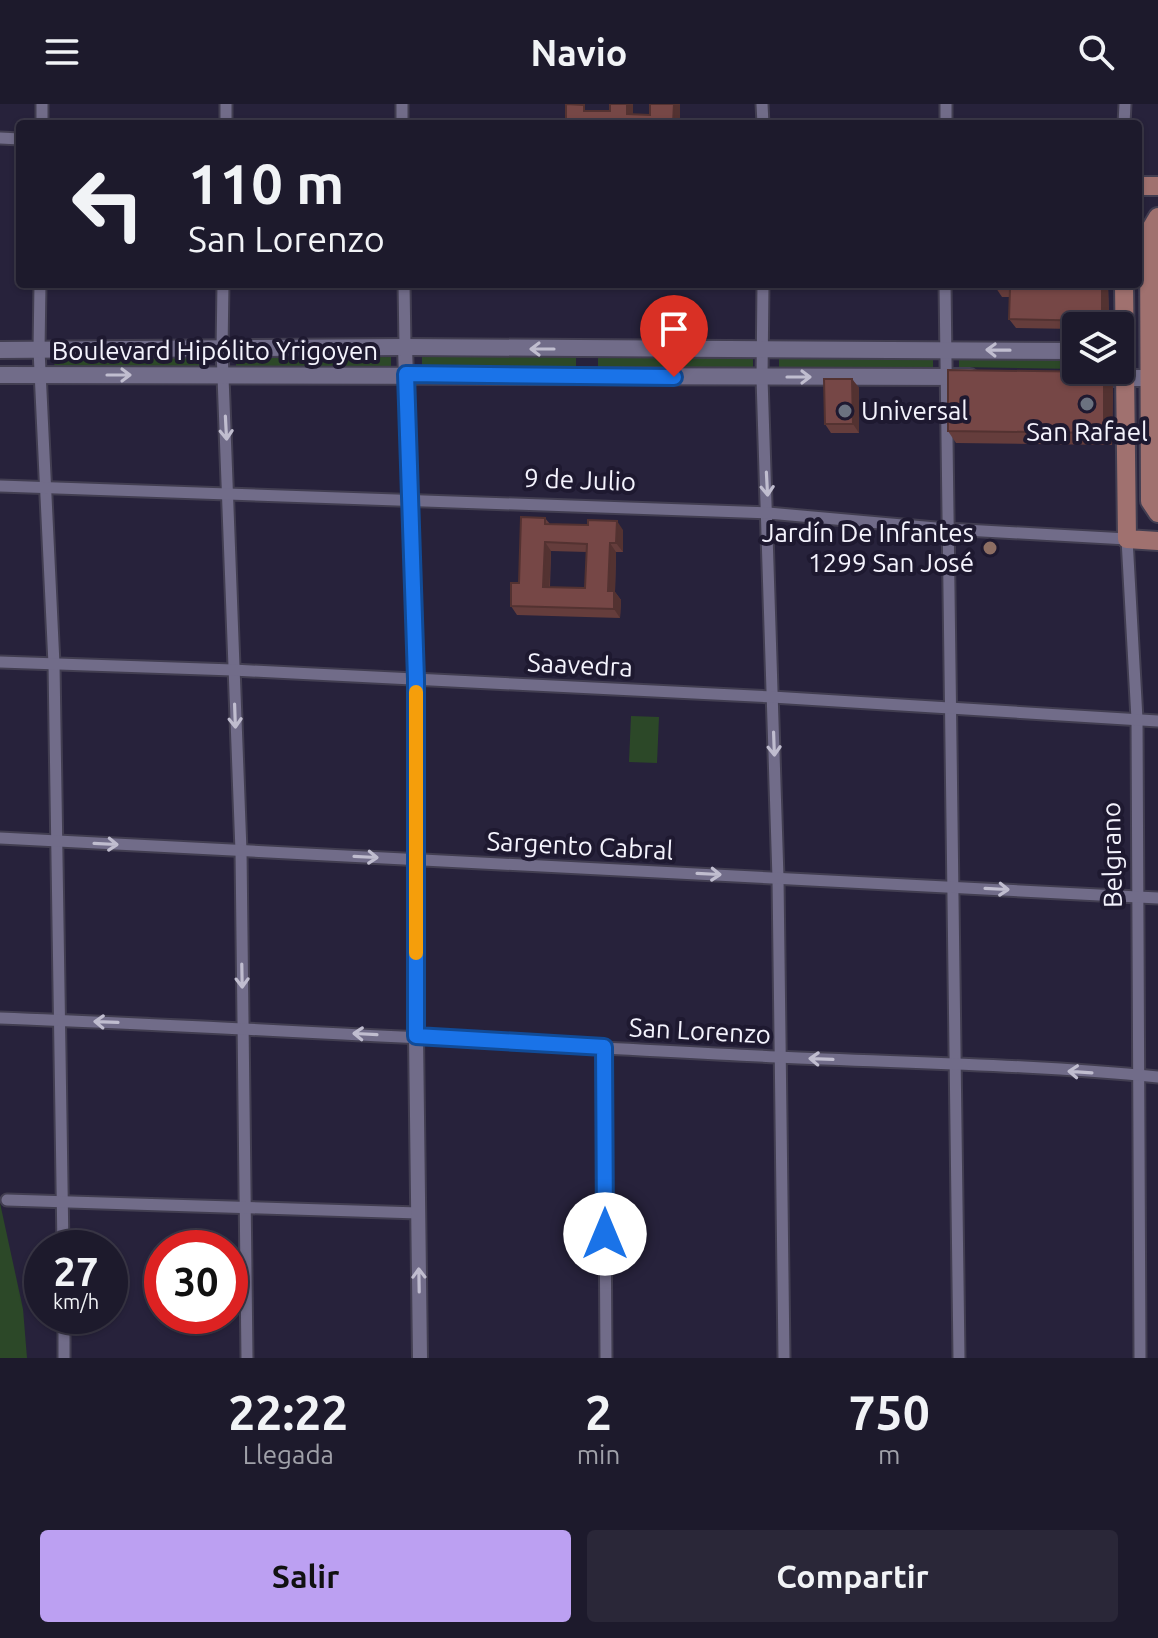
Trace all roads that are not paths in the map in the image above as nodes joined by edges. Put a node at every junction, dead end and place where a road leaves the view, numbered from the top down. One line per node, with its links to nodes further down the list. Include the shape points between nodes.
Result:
1 (1157, 218): 18 (main road, via 1149,232)
2 (40, 288): 13 (street)
3 (223, 288): 14 (street)
4 (404, 288): 9 (street)
5 (763, 288): 15 (street)
6 (945, 288): 11 (street)
7 (1124, 288): 8 (main road, Belgrano)
8 (1123, 312)
9 (405, 347): 10 (main road, Boulevard Hipólito Yrigoyen, one-way to 9); 14 (main road, Boulevard Hipólito Yrigoyen); 19 (street)
10 (586, 349): 15 (main road, Boulevard Hipólito Yrigoyen); 23 (main road)
11 (944, 349): 15 (main road, Boulevard Hipólito Yrigoyen); 16 (main road, Boulevard Hipólito Yrigoyen, one-way to 11); 24 (street)
12 (0, 350): 13 (main road, Boulevard Hipólito Yrigoyen)
13 (39, 350): 14 (main road, Boulevard Hipólito Yrigoyen); 21 (street)
14 (222, 350): 22 (street)
15 (763, 350): 26 (street)
16 (1062, 351)
17 (1134, 352): 18 (main road)
18 (1151, 352): 28 (main road)
19 (406, 374): 22 (main road, Boulevard Hipólito Yrigoyen); 23 (main road, Boulevard Hipólito Yrigoyen); 33 (street)
20 (0, 375): 21 (main road, Boulevard Hipólito Yrigoyen)
21 (41, 375): 22 (main road, Boulevard Hipólito Yrigoyen, one-way to 22); 31 (street)
22 (223, 375): 32 (street, one-way to 32)
23 (587, 376): 26 (main road, Boulevard Hipólito Yrigoyen)
24 (947, 376): 25 (main road, Boulevard Hipólito Yrigoyen); 26 (main road, Boulevard Hipólito Yrigoyen, one-way to 24); 36 (street)
25 (992, 377)
26 (762, 378): 34 (street, one-way to 34)
27 (1134, 378): 28 (main road)
28 (1151, 378): 35 (main road, via 1150,501)
29 (1126, 384): 37 (main road, Belgrano)
30 (0, 486): 31 (street, 9 de Julio)
31 (47, 487): 32 (street, 9 de Julio); 40 (street)
32 (229, 494): 33 (street, 9 de Julio); 41 (street)
33 (411, 500): 34 (street, 9 de Julio); 42 (street)
34 (768, 513): 36 (street, 9 de Julio); 43 (street)
35 (1158, 513)
36 (947, 529): 37 (street, 9 de Julio); 44 (street)
37 (1127, 539): 38 (main road, 9 de Julio); 45 (street, Belgrano)
38 (1158, 541)
39 (0, 662): 40 (street, Saavedra)
40 (54, 664): 41 (street, Saavedra); 48 (street)
41 (233, 670): 42 (street, Saavedra); 49 (street, one-way to 49)
42 (416, 679): 43 (street, Saavedra); 50 (street)
43 (772, 697): 44 (street, Saavedra); 51 (street, one-way to 51)
44 (951, 706): 45 (street, Saavedra); 52 (street)
45 (1137, 719): 46 (street, Saavedra); 53 (street, Belgrano)
46 (1158, 721)
47 (0, 838): 48 (street, Sargento Cabral)
48 (57, 841): 49 (street, Sargento Cabral, one-way to 49); 56 (street)
49 (241, 851): 50 (street, Sargento Cabral, one-way to 50); 57 (street, one-way to 57)
50 (417, 860): 51 (street, Sargento Cabral, one-way to 51); 58 (street)
51 (778, 878): 52 (street, Sargento Cabral); 60 (street)
52 (952, 887): 53 (street, Sargento Cabral, one-way to 53); 61 (street)
53 (1139, 896): 54 (street, Sargento Cabral); 62 (street, Belgrano)
54 (1158, 898)
55 (0, 1018): 56 (street, San Lorenzo)
56 (58, 1020): 57 (street, San Lorenzo, one-way to 56); 65 (street)
57 (242, 1027): 58 (street, San Lorenzo, one-way to 57); 66 (street)
58 (416, 1036): 59 (street, San Lorenzo); 67 (street)
59 (604, 1047): 60 (street, San Lorenzo); 73 (street)
60 (780, 1057): 61 (street, San Lorenzo, one-way to 60); 74 (street)
61 (954, 1064): 62 (street, San Lorenzo, one-way to 61); 75 (street)
62 (1139, 1075): 63 (street, San Lorenzo); 76 (street, Belgrano)
63 (1158, 1077)
64 (7, 1200): 65 (street)
65 (63, 1202): 66 (street); 68 (street)
66 (244, 1209): 67 (street); 71 (street)
67 (418, 1213): 72 (street, one-way to 67)
68 (63, 1230)
69 (64, 1334): 70 (street)
70 (64, 1358)
71 (247, 1358)
72 (420, 1358)
73 (606, 1358)
74 (784, 1358)
75 (959, 1358)
76 (1140, 1358)

